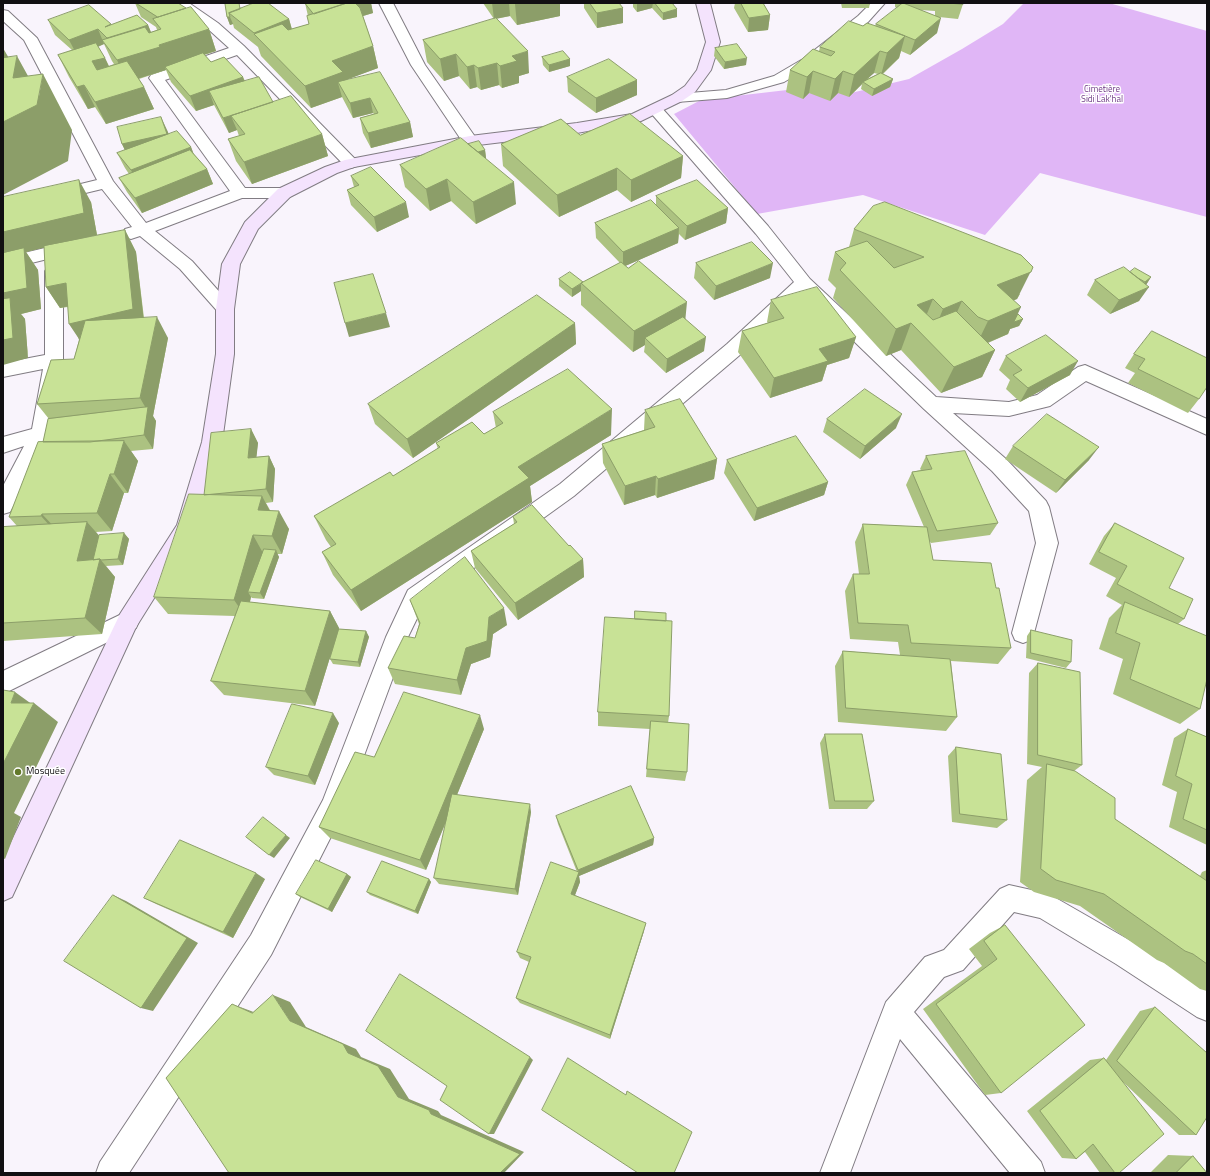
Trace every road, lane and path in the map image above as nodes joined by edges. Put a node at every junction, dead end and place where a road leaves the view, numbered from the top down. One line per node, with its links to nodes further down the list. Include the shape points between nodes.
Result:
1 (180, 3): 6 (street, via 213,26)
2 (386, 3): 11 (street, via 418,65)
3 (703, 3): 9 (main road, via 713,42 704,70 690,89)
4 (878, 3): 9 (street, via 863,19 808,62 779,79 726,94)
5 (3, 14): 7 (street, via 30,38)
6 (239, 49): 12 (street); 14 (street, via 156,78)
7 (57, 89): 8 (street); 13 (street)
8 (42, 92)
9 (677, 98): 10 (main road)
10 (655, 109): 11 (main road, via 636,118 584,127); 22 (street, via 762,230)
11 (470, 141): 12 (main road)
12 (352, 163): 15 (main road, via 330,170)
13 (106, 183): 16 (street); 17 (street)
14 (240, 193): 15 (street); 17 (street)
15 (284, 194): 23 (main road, via 251,226 231,264)
16 (3, 208)
17 (143, 230): 18 (street); 23 (street, via 186,265)
18 (115, 236)
19 (87, 243): 20 (street)
20 (52, 252): 21 (street); 24 (street, via 55,297)
21 (3, 264)
22 (804, 283): 26 (street); 37 (street, via 734,349 567,490 416,597 397,637 333,806 261,945)
23 (225, 309): 31 (main road, via 226,354 212,442 187,528)
24 (54, 360): 25 (street); 28 (street)
25 (3, 370)
26 (931, 404): 27 (street, via 1009,409 1043,401 1085,372); 32 (street, via 999,465 1039,507 1047,543)
27 (1207, 427)
28 (41, 434): 29 (street); 30 (street)
29 (3, 445)
30 (3, 506)
31 (128, 621): 33 (street); 34 (main road)
32 (1023, 633)
33 (3, 683)
34 (3, 888)
35 (1207, 1007): 36 (street, via 1126,954 1045,906 1009,898 953,960 935,967)
36 (896, 1012): 38 (street); 39 (street)
37 (111, 1173)
38 (835, 1173)
39 (1030, 1173)

